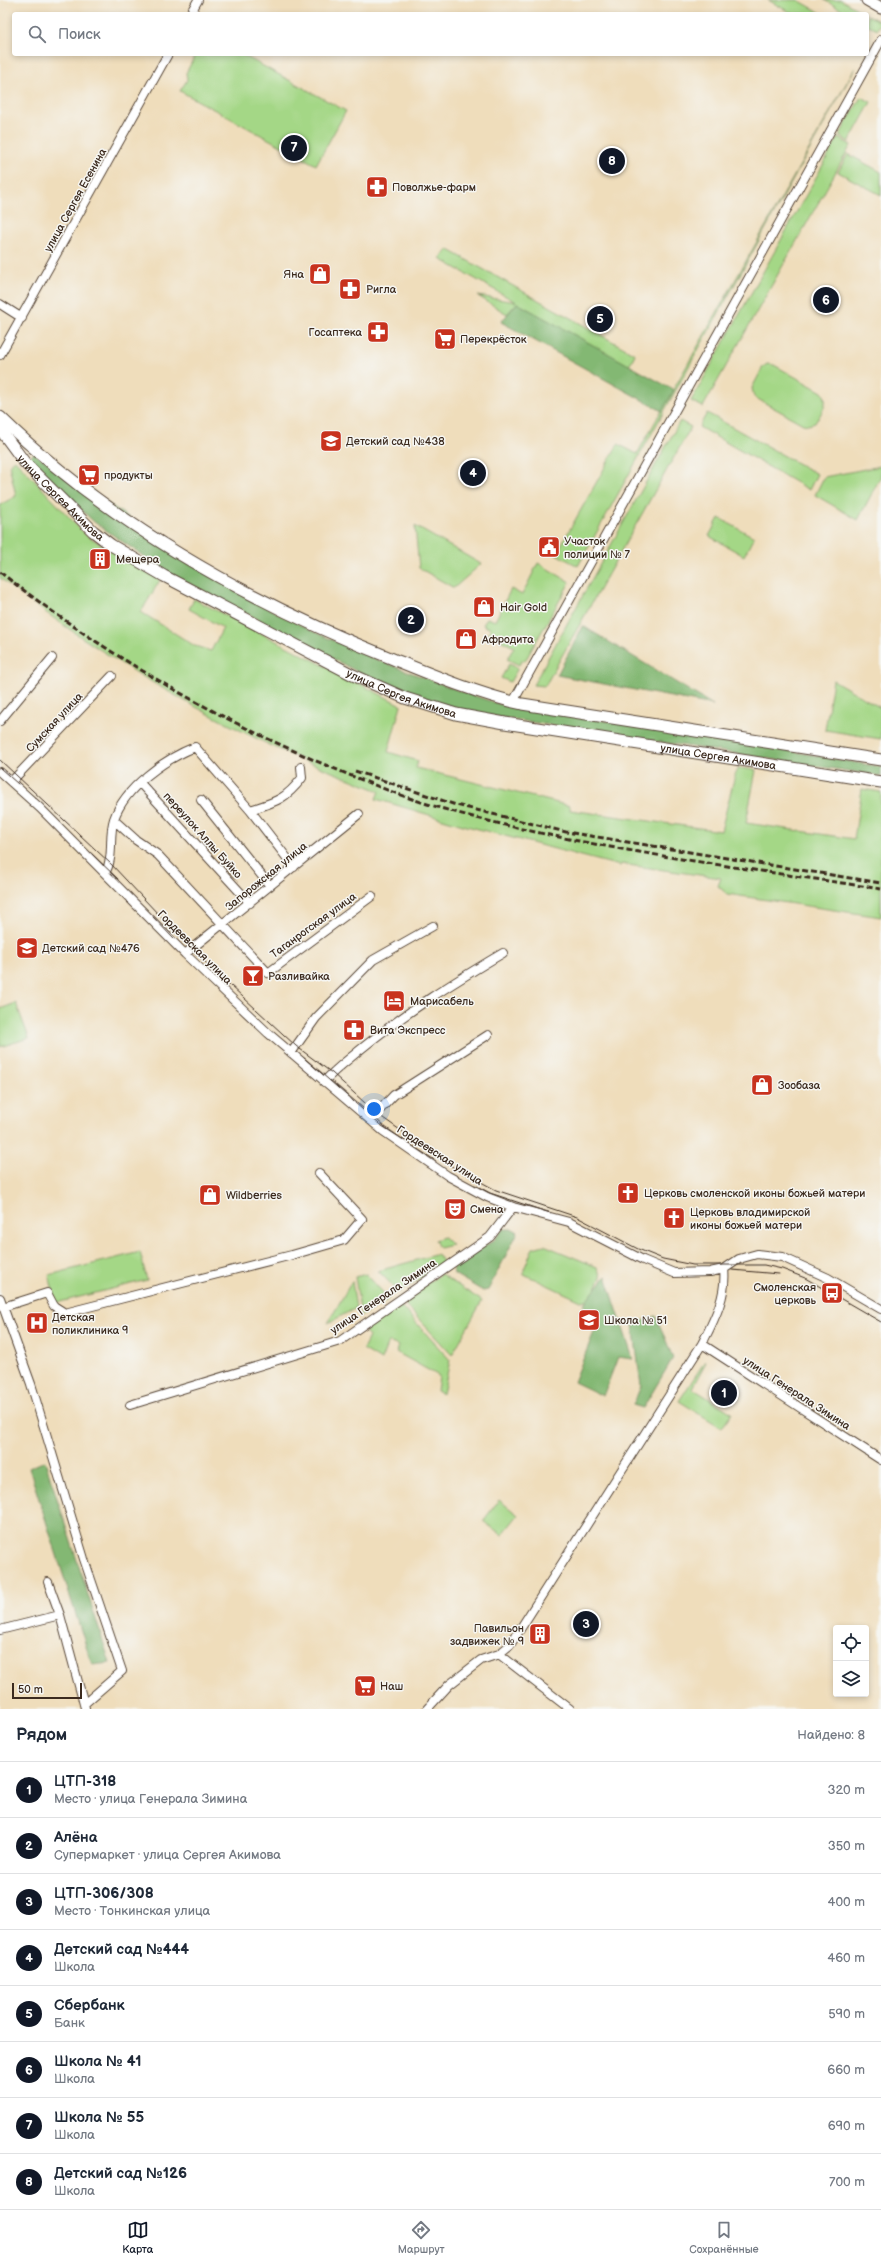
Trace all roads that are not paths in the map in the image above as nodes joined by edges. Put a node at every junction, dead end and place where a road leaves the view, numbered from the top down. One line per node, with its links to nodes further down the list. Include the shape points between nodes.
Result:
1 (198, 0): 4 (street)
2 (867, 0): 3 (main road)
3 (881, 8)
4 (191, 12)
5 (881, 40): 16 (street)
6 (167, 56): 8 (street, улица Сергея Есенина)
7 (0, 304): 8 (street)
8 (22, 318): 9 (street, улица Сергея Есенина)
9 (0, 355)
10 (0, 417): 12 (main road, улица Сергея Акимова)
11 (0, 429): 13 (main road, улица Сергея Акимова)
12 (35, 450): 13 (main road, via 29,450 24,454); 16 (main road, улица Сергея Акимова, via 110,509 169,548 254,596 334,636 442,678)
13 (23, 460): 22 (main road, улица Сергея Акимова, via 57,497 111,545 164,576 353,675 405,698 456,714 506,723)
14 (52, 658): 17 (street)
15 (112, 676): 21 (street, Сумская улица)
16 (513, 702): 18 (main road, улица Сергея Акимова)
17 (0, 721)
18 (881, 760)
19 (301, 767): 25 (street, via 302,778 290,793)
20 (0, 772): 21 (street, Гордеевская улица)
21 (11, 782): 29 (street, Гордеевская улица)
22 (881, 782)
23 (140, 783): 25 (street, via 176,755 195,747); 27 (street, via 123,803); 32 (street, переулок Аллы Буйко)
24 (201, 800): 30 (street)
25 (250, 810): 28 (street)
26 (359, 814): 28 (street, Запорожская улица)
27 (114, 820): 29 (street, via 111,864); 33 (street, via 158,855)
28 (294, 867): 30 (street, Запорожская улица)
29 (106, 874): 36 (street, Гордеевская улица)
30 (270, 886): 32 (street, Запорожская улица)
31 (372, 896): 33 (street, Таганрогская улица, via 268,973)
32 (250, 903): 33 (street, Запорожская улица)
33 (222, 926): 36 (street, Запорожская улица)
34 (432, 926): 38 (street, via 373,960 316,1018)
35 (503, 953): 39 (street, via 435,993 386,1028)
36 (185, 954): 38 (street, Гордеевская улица)
37 (488, 1035): 40 (street, via 394,1095)
38 (291, 1053): 39 (street, Гордеевская улица)
39 (324, 1082): 40 (street, Гордеевская улица)
40 (370, 1120): 42 (street, Гордеевская улица, via 448,1176 487,1197)
41 (318, 1173): 45 (street, via 362,1219 344,1240 292,1256 64,1313 54,1306 47,1292)
42 (513, 1207): 43 (street, Гордеевская улица, via 569,1222 674,1273); 48 (street, улица Генерала Зимина, via 490,1237 340,1341)
43 (724, 1269): 46 (street, Гордеевская улица, via 739,1259 757,1254 782,1257 828,1278); 47 (street, via 726,1282 719,1308)
44 (0, 1298): 45 (street)
45 (3, 1307): 54 (street, via 31,1384 84,1559 122,1671)
46 (881, 1309)
47 (702, 1344): 49 (street, улица Генерала Зимина); 53 (street, via 512,1641)
48 (130, 1404)
49 (881, 1460)
50 (48, 1582): 51 (street)
51 (60, 1615): 52 (street); 54 (street)
52 (0, 1630)
53 (499, 1654): 55 (street, via 481,1660 449,1685); 56 (street)
54 (84, 1707)
55 (427, 1709)
56 (570, 1709)

